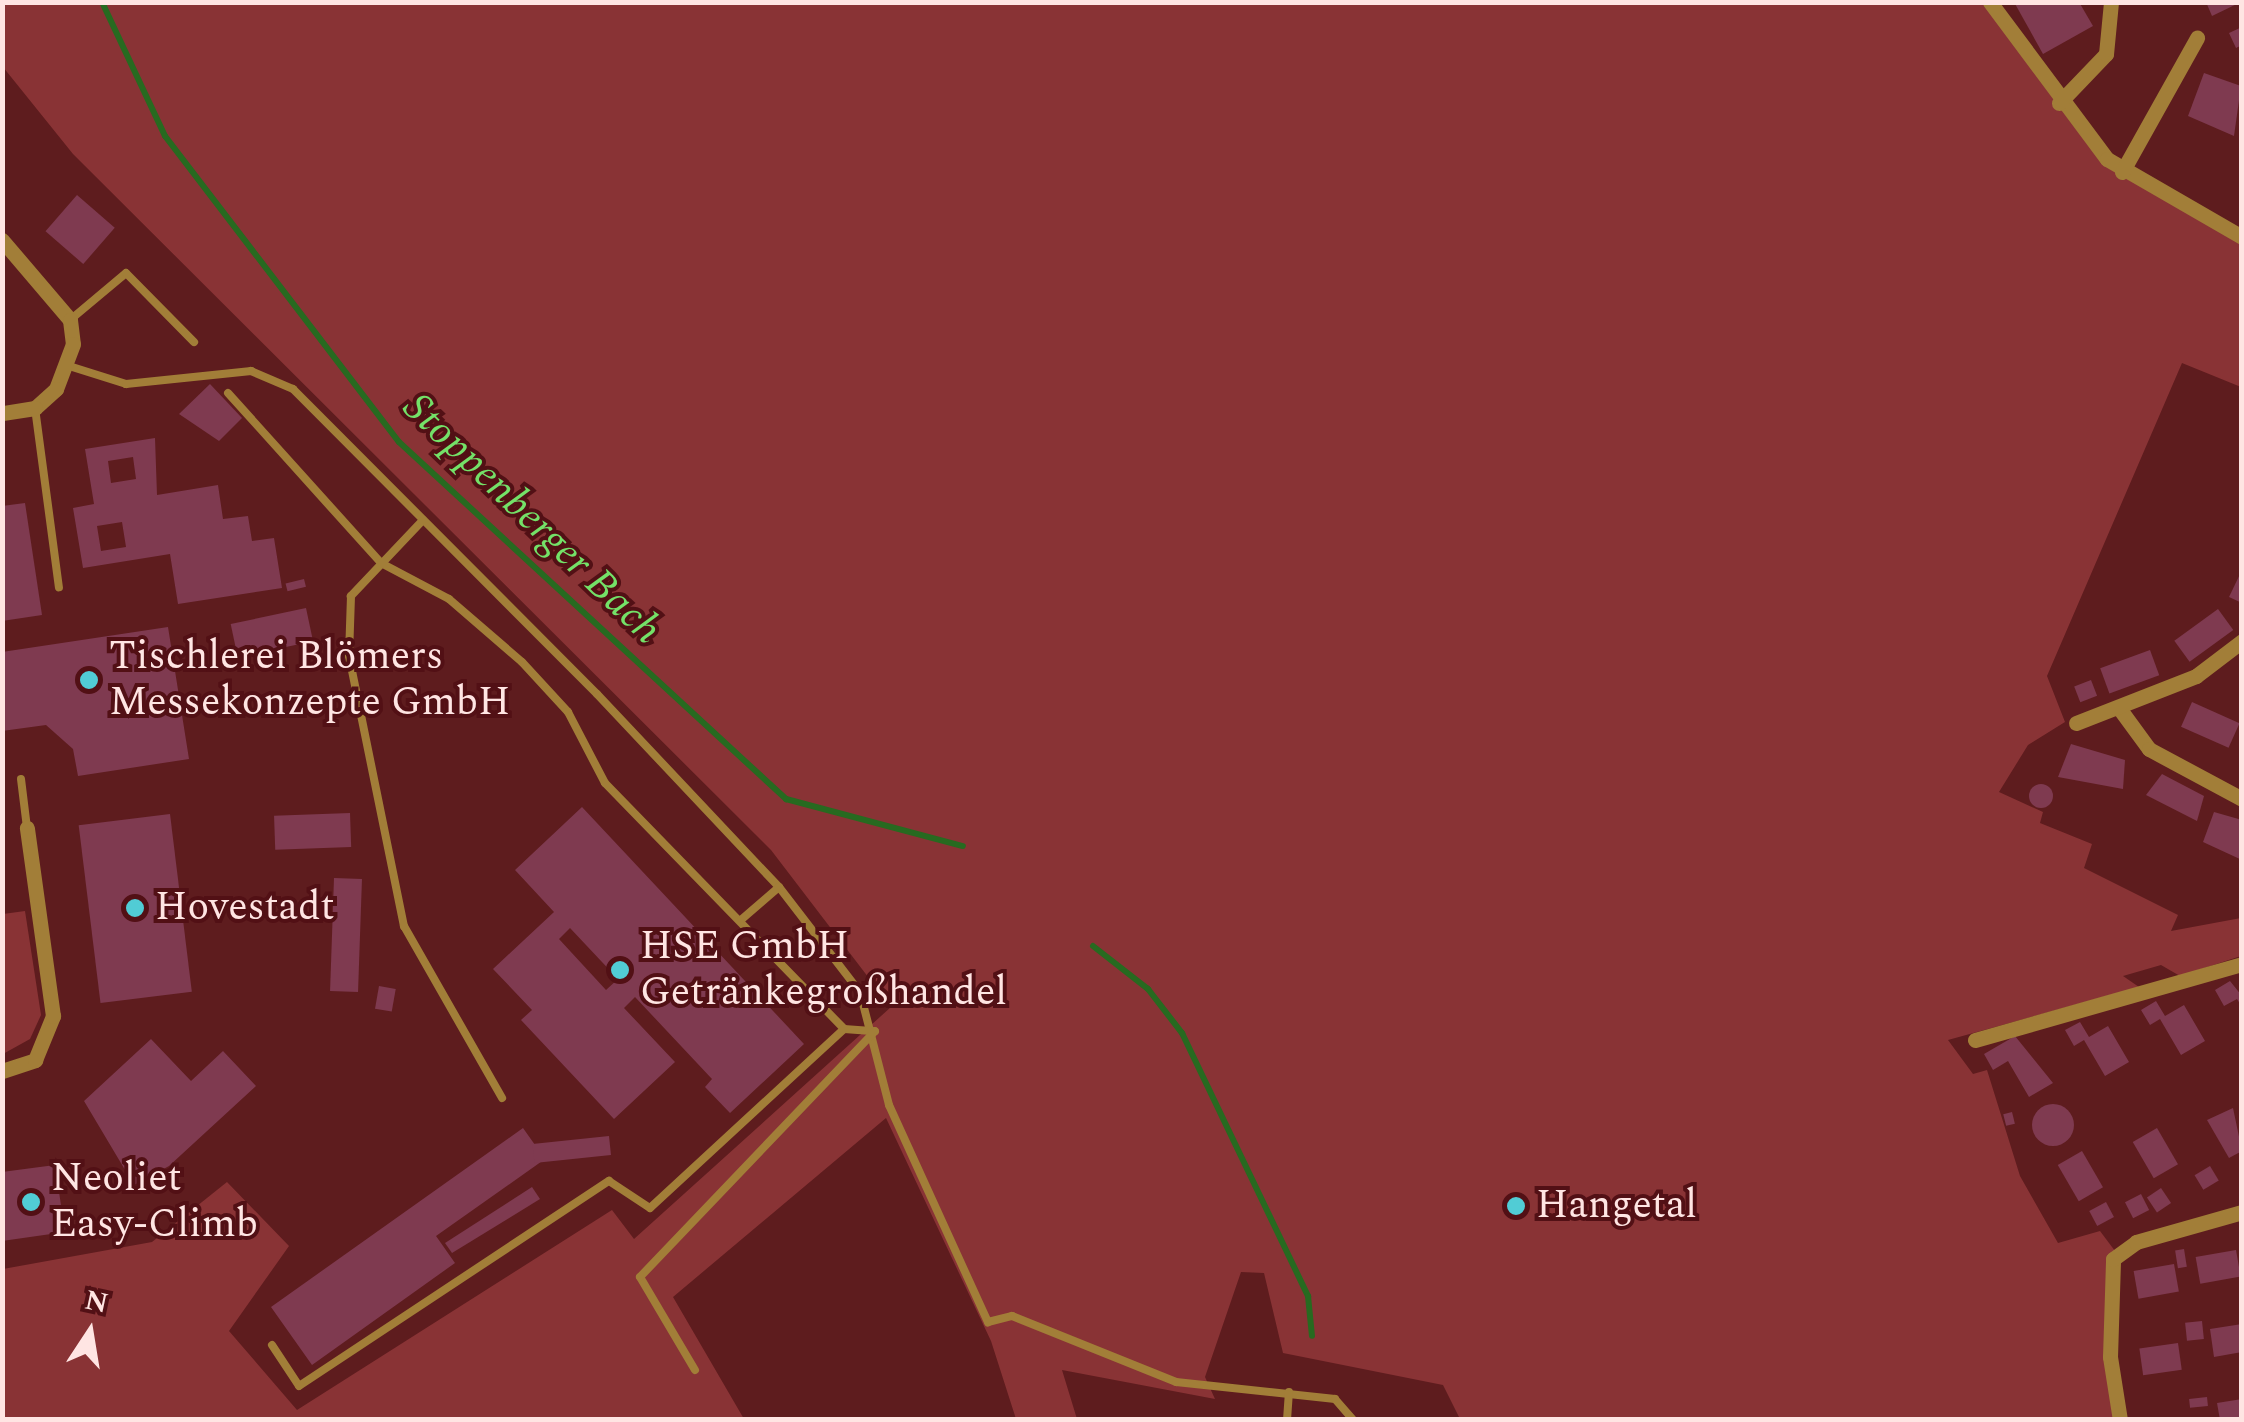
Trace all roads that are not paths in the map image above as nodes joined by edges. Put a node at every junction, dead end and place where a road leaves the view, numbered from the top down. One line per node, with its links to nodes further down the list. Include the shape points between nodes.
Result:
1 (1990, 2): 4 (street)
2 (2111, 2): 4 (street, via 2106,54)
3 (2197, 38): 5 (street)
4 (2059, 103): 5 (street)
5 (2122, 172): 6 (street)
6 (2242, 237)
7 (2, 240): 8 (street)
8 (70, 320): 9 (lane, via 126,273); 10 (street)
9 (194, 342)
10 (69, 366): 12 (street); 14 (lane, via 126,384 251,372 292,388)
11 (228, 393): 15 (lane)
12 (35, 408): 13 (street); 16 (lane)
13 (2, 413)
14 (423, 520): 15 (lane); 23 (lane)
15 (381, 564): 24 (lane, via 449,599 522,662 568,712 605,783); 30 (lane, via 351,596 348,656 404,926)
16 (59, 588)
17 (2242, 642): 18 (street, via 2196,676)
18 (2119, 708): 19 (street); 21 (street, via 2149,749)
19 (2076, 723)
20 (21, 780): 22 (lane)
21 (2242, 799)
22 (27, 828): 29 (street, via 53,1016 35,1060)
23 (778, 887): 24 (lane); 27 (lane, via 860,992)
24 (742, 919): 26 (lane)
25 (2242, 964): 28 (street)
26 (844, 1028): 27 (lane); 32 (lane, via 650,1208 609,1182 299,1386)
27 (875, 1031): 33 (lane, via 640,1277); 34 (lane, via 888,1105 988,1322 1012,1316 1176,1382)
28 (1975, 1040)
29 (2, 1072)
30 (502, 1098)
31 (2242, 1212): 37 (street, via 2119,1250 2110,1357)
32 (272, 1345)
33 (695, 1370)
34 (1289, 1392): 35 (lane); 36 (lane, via 1335,1399)
35 (1287, 1420)
36 (1353, 1420)
37 (2120, 1420)

